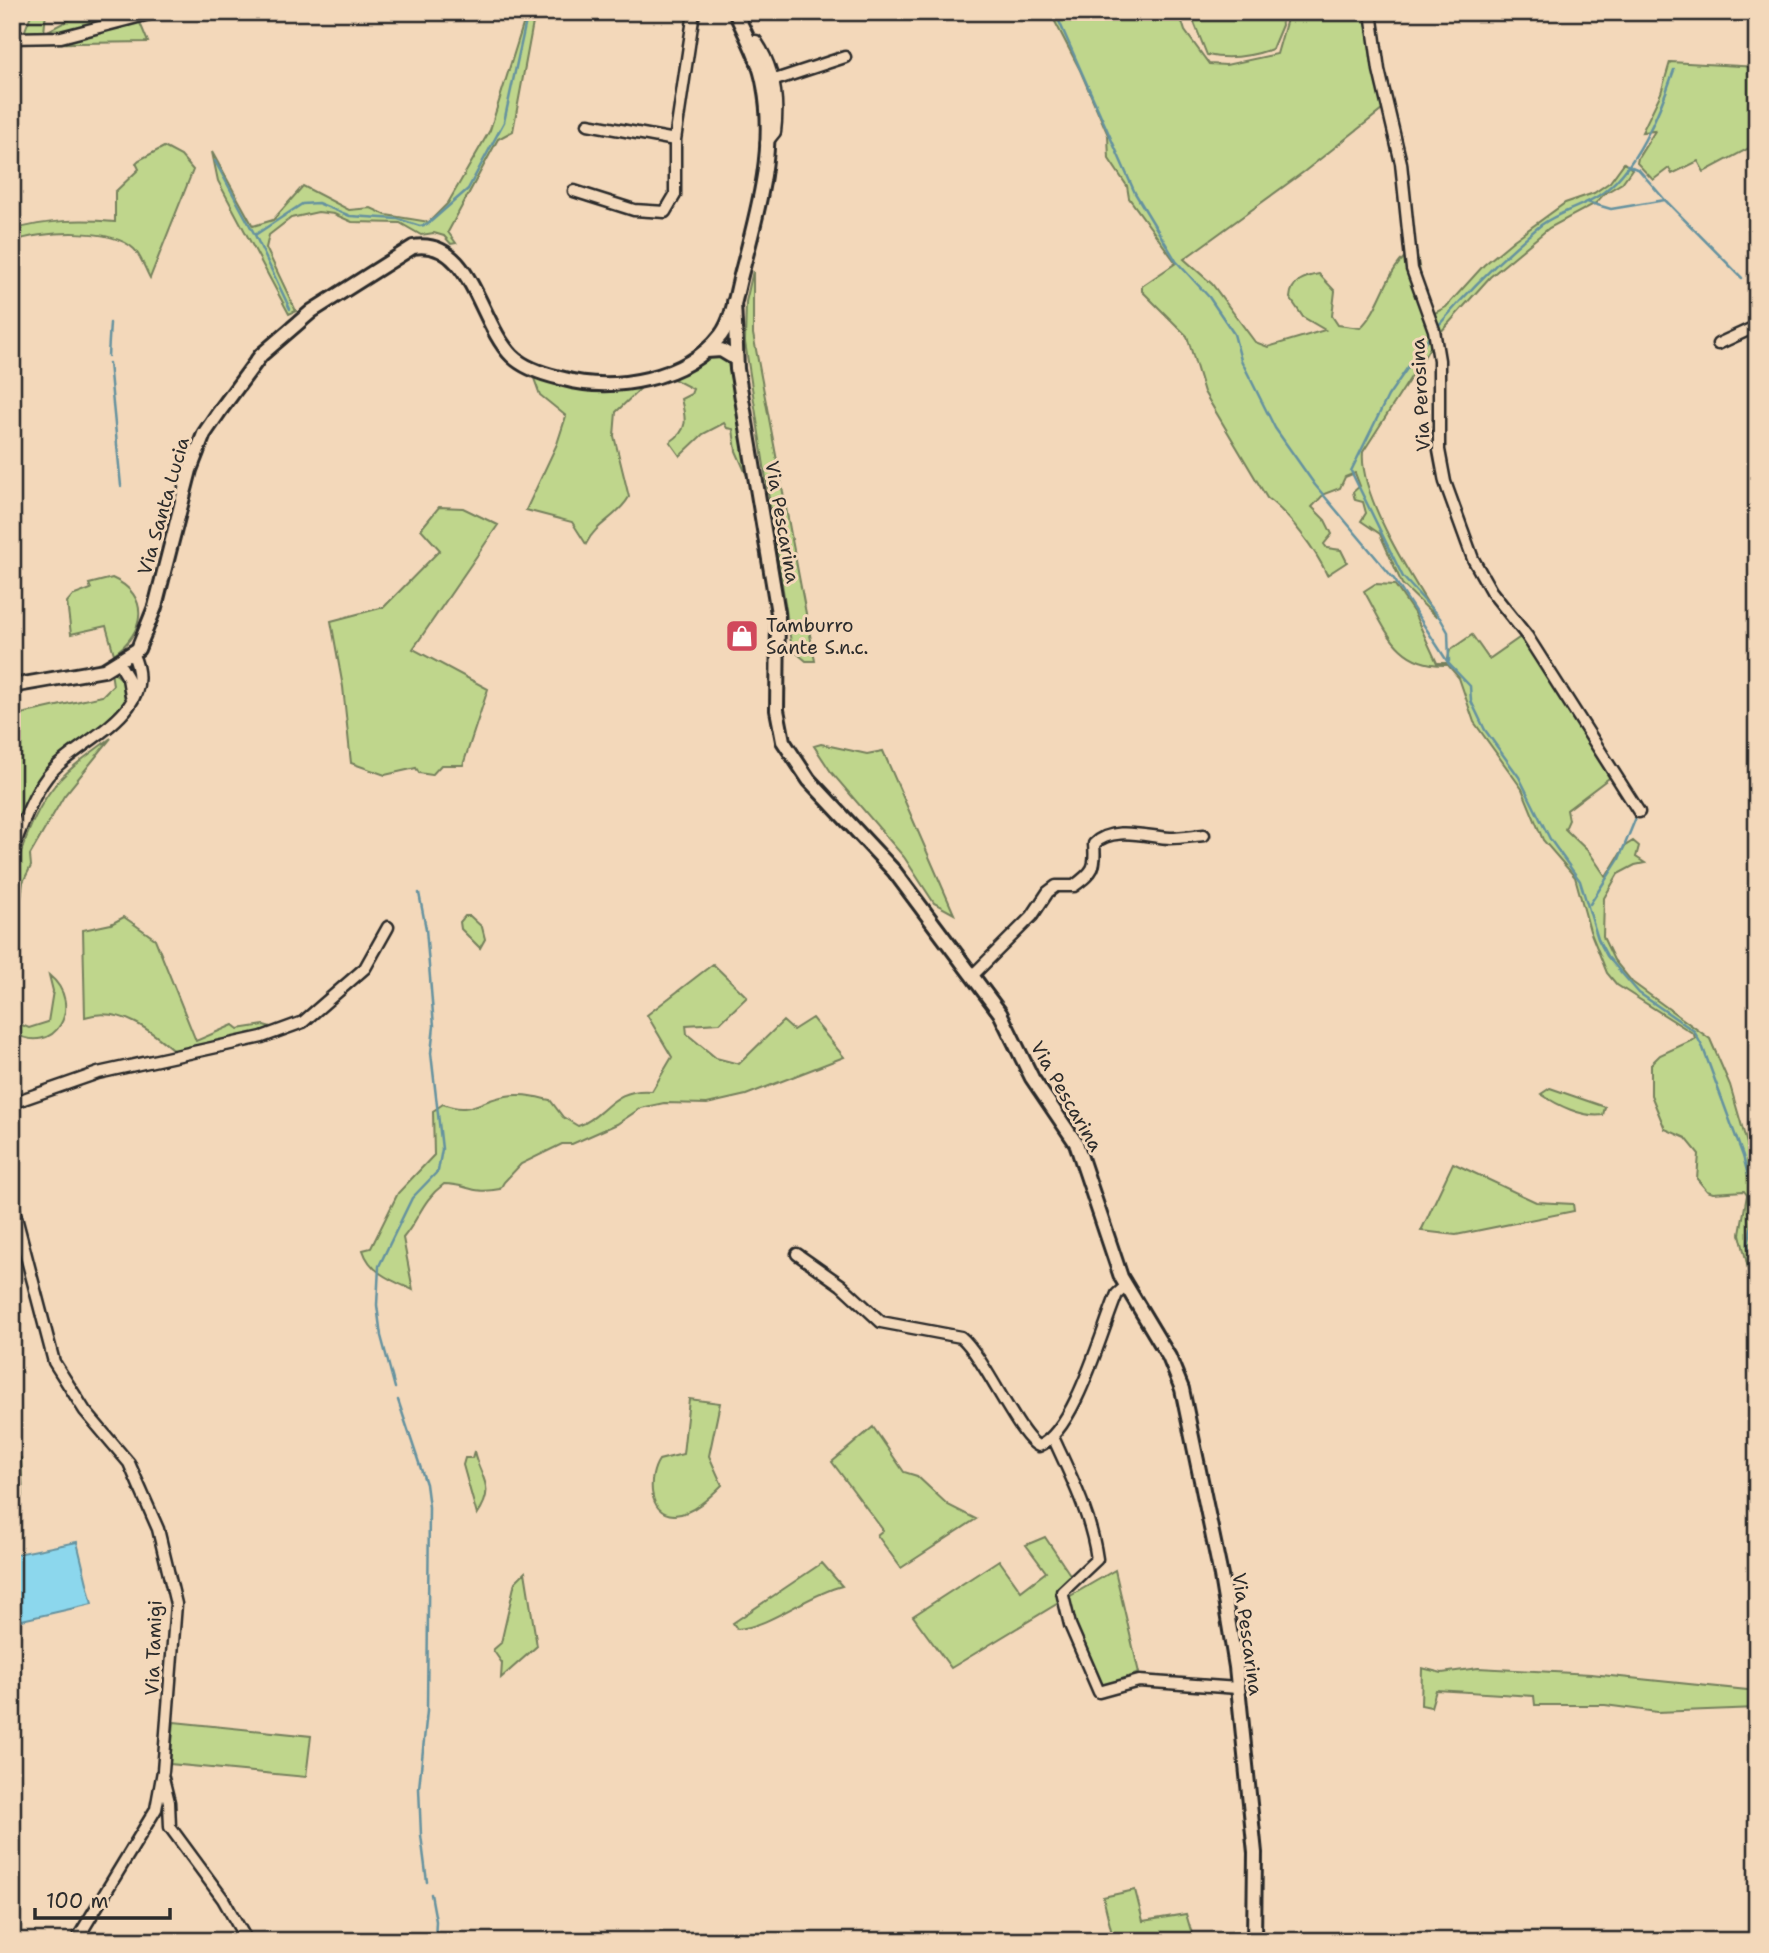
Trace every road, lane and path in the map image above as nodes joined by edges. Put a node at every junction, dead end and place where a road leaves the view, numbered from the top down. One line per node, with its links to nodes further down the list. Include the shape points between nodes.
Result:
1 (157, 12): 5 (street, via 61,37)
2 (694, 12): 10 (street)
3 (735, 12): 6 (street, Via Santa Lucia)
4 (1371, 12): 23 (street, Via Perosina, via 1401,163 1412,269 1434,330 1439,359 1439,450 1445,482 1473,559 1491,592 1527,635)
5 (12, 38)
6 (749, 41): 8 (street, Via Santa Lucia, via 756,41 761,48); 11 (street, Via Santa Lucia, via 764,83)
7 (845, 57): 8 (street)
8 (775, 80): 11 (street, Via Santa Lucia, via 775,132)
9 (588, 124): 10 (street)
10 (675, 140): 12 (street, via 675,195 663,214)
11 (765, 144): 13 (street, Via Santa Lucia, via 762,200)
12 (574, 191)
13 (734, 302): 15 (street, Via Santa Lucia); 18 (street, Via Pescarina)
14 (1757, 326): 16 (street)
15 (723, 332): 17 (street, Via Santa Lucia); 18 (street, via 731,335)
16 (1718, 344)
17 (706, 351): 18 (street); 19 (street, Via Santa Lucia, via 676,369 625,381 572,382 536,370 523,365 504,347 454,259 428,244 413,247 312,311 261,355 219,412 190,470 147,634)
18 (734, 353): 27 (street, Via Pescarina, via 777,600 777,710 783,741 800,769 890,866)
19 (133, 655): 20 (street); 22 (street, via 139,681)
20 (119, 663): 21 (street, via 57,681); 22 (street, via 128,678)
21 (12, 686)
22 (131, 704): 25 (street, via 46,779)
23 (1639, 812)
24 (1204, 835): 27 (street, via 1124,834 1098,840 1093,869 1074,886 1056,886 1048,892)
25 (12, 851)
26 (388, 927): 28 (street, via 365,968 303,1022 262,1037 98,1073)
27 (973, 975): 31 (street, Via Pescarina, via 1000,1013 1032,1078 1076,1143)
28 (12, 1103)
29 (12, 1202): 34 (street, Via Tamigi, via 54,1362 85,1411 129,1464 158,1529 176,1604)
30 (797, 1254): 32 (street, via 841,1284 881,1322 961,1337 1031,1443 1039,1446)
31 (1126, 1286): 32 (street, via 1114,1300 1068,1419); 33 (street, Via Pescarina, via 1169,1357 1186,1403)
32 (1053, 1437): 33 (street, via 1095,1544 1097,1559 1062,1591 1070,1625 1099,1692 1139,1681)
33 (1238, 1688): 37 (street, Via Pescarina, via 1255,1853)
34 (162, 1776): 35 (street, Via Tamigi, via 156,1810); 36 (street, via 170,1827 223,1899)
35 (76, 1941)
36 (247, 1941)
37 (1254, 1941)

